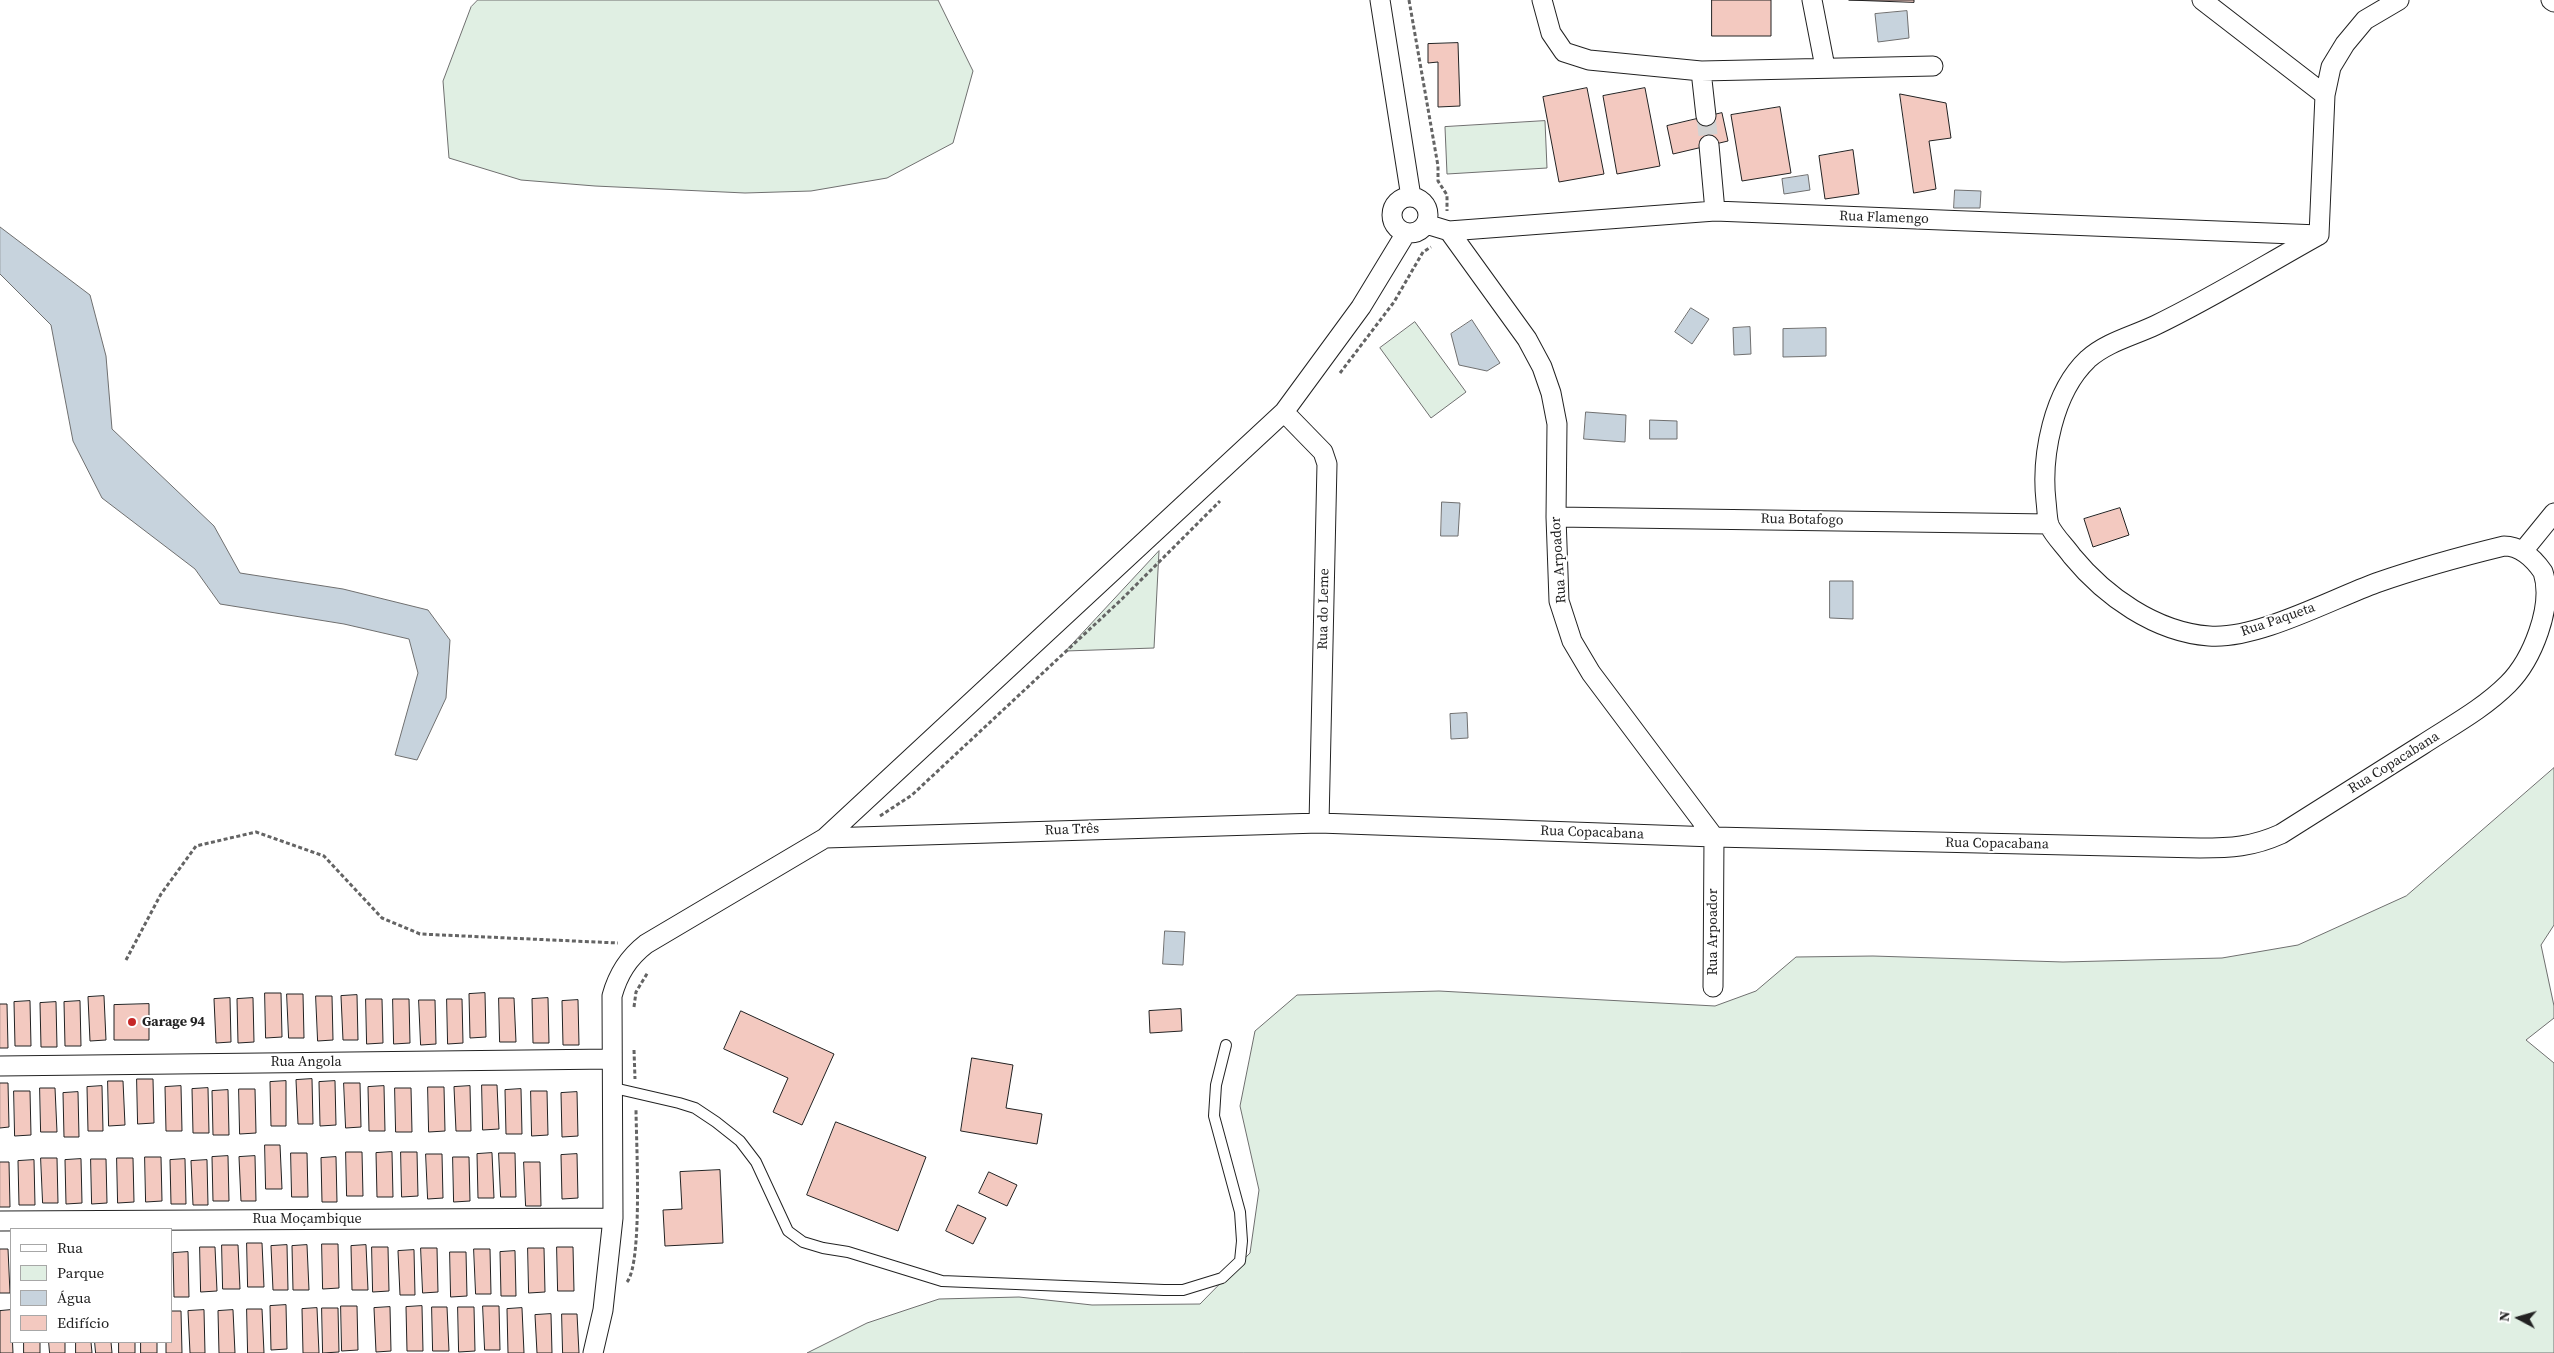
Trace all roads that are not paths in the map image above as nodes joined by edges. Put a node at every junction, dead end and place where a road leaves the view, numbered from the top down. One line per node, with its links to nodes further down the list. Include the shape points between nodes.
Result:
1 (1380, 0): 12 (street)
2 (1542, 0): 8 (street, via 1551,33 1564,52 1589,60)
3 (1812, 0): 7 (street)
4 (2202, 0): 9 (street)
5 (2399, 0): 9 (street, via 2365,20 2344,44 2332,66)
6 (1933, 66): 7 (street)
7 (1826, 67): 8 (street)
8 (1701, 71): 10 (street)
9 (2325, 95): 16 (street)
10 (1706, 116)
11 (1709, 145): 13 (street)
12 (1410, 198): 14 (street, via 1426,206); 15 (street, via 1400,201 1393,210 1394,222)
13 (1715, 211): 14 (street, Rua Flamengo); 16 (street, Rua Flamengo)
14 (1439, 228): 15 (street, Rua Flamengo); 19 (street, Rua Arpoador, via 1527,339 1542,367 1552,393 1557,424)
15 (1406, 233): 17 (street, via 1361,307)
16 (2319, 235): 20 (street, via 2156,325 2118,340 2090,358 2076,373 2057,411 2048,445 2044,479)
17 (1284, 412): 23 (street, Rua do Leme, via 1318,446 1327,464); 25 (street)
18 (2554, 513): 21 (street)
19 (1556, 516): 20 (street, Rua Botafogo); 24 (street, Rua Arpoador, via 1560,601 1572,641 1591,673)
20 (2049, 524): 21 (street, Rua Paqueta, via 2079,564 2123,603 2154,621 2209,636 2236,635 2260,628 2378,582 2500,547 2511,546)
21 (2523, 551): 22 (street)
22 (2550, 576): 24 (street, Rua Copacabana, via 2548,613 2540,636 2526,664 2508,685 2484,706 2281,834 2258,844 2200,848)
23 (1319, 823): 24 (street, Rua Copacabana); 25 (street, Rua Três)
24 (1714, 837): 26 (street, Rua Arpoador)
25 (824, 838): 28 (street, via 646,944 628,961 612,996)
26 (1713, 986)
27 (1226, 1045): 30 (lane, via 1216,1085 1214,1116 1240,1212 1240,1261 1222,1278 1183,1290 942,1281 848,1252 802,1242 788,1231 756,1162 740,1141 695,1108)
28 (612, 1059): 29 (street, Rua Angola); 30 (street)
29 (0, 1066)
30 (614, 1088): 31 (street)
31 (613, 1218): 32 (street, Rua Moçambique); 33 (street, via 603,1310)
32 (0, 1221)
33 (594, 1353)

